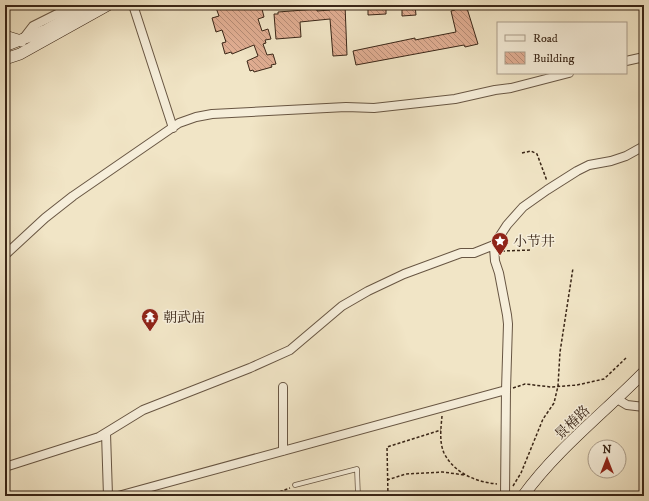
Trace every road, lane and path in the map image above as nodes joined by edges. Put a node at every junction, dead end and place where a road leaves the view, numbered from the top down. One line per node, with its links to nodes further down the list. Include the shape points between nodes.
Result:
1 (75, 5): 6 (street, via 33,26)
2 (91, 5): 6 (main road)
3 (108, 5): 8 (main road)
4 (133, 5): 14 (street)
5 (5, 36): 6 (main road)
6 (21, 41): 7 (main road)
7 (5, 46)
8 (20, 54): 10 (main road); 12 (main road)
9 (644, 57): 11 (street)
10 (5, 59)
11 (627, 61)
12 (5, 66)
13 (565, 74): 14 (street, via 455,99 374,108 346,107 212,114 188,119)
14 (173, 128): 21 (street, via 73,196)
15 (644, 146): 17 (street, via 626,156 585,167)
16 (522, 153): 17 (path, via 531,151 537,154 546,179)
17 (552, 187): 18 (street, via 523,207)
18 (494, 245): 27 (street, via 507,315); 32 (street, via 474,253 461,253 404,274 368,291 342,306 290,350 143,410)
19 (531, 250): 20 (path)
20 (500, 251)
21 (5, 255)
22 (573, 268): 25 (path, via 560,352)
23 (626, 358): 25 (path, via 604,380)
24 (644, 372): 28 (main road, 景椿路)
25 (558, 386): 27 (path, via 525,384); 38 (path, via 554,403 543,419 521,473)
26 (283, 387): 33 (street)
27 (506, 390): 30 (street); 38 (street)
28 (617, 399): 29 (street, via 628,405); 44 (main road, 景椿路, via 570,444)
29 (644, 407)
30 (442, 408): 31 (path); 33 (street)
31 (441, 430): 35 (path, via 444,452 455,467); 36 (path, via 387,447)
32 (106, 433): 34 (street); 39 (street)
33 (283, 451): 40 (street)
34 (5, 467)
35 (466, 476): 36 (path, via 443,472 406,474); 38 (path)
36 (387, 480): 43 (path)
37 (295, 485): 41 (path); 42 (lane, via 357,468)
38 (507, 491)
39 (108, 496)
40 (118, 496)
41 (271, 496)
42 (358, 496)
43 (388, 496)
44 (523, 496)

